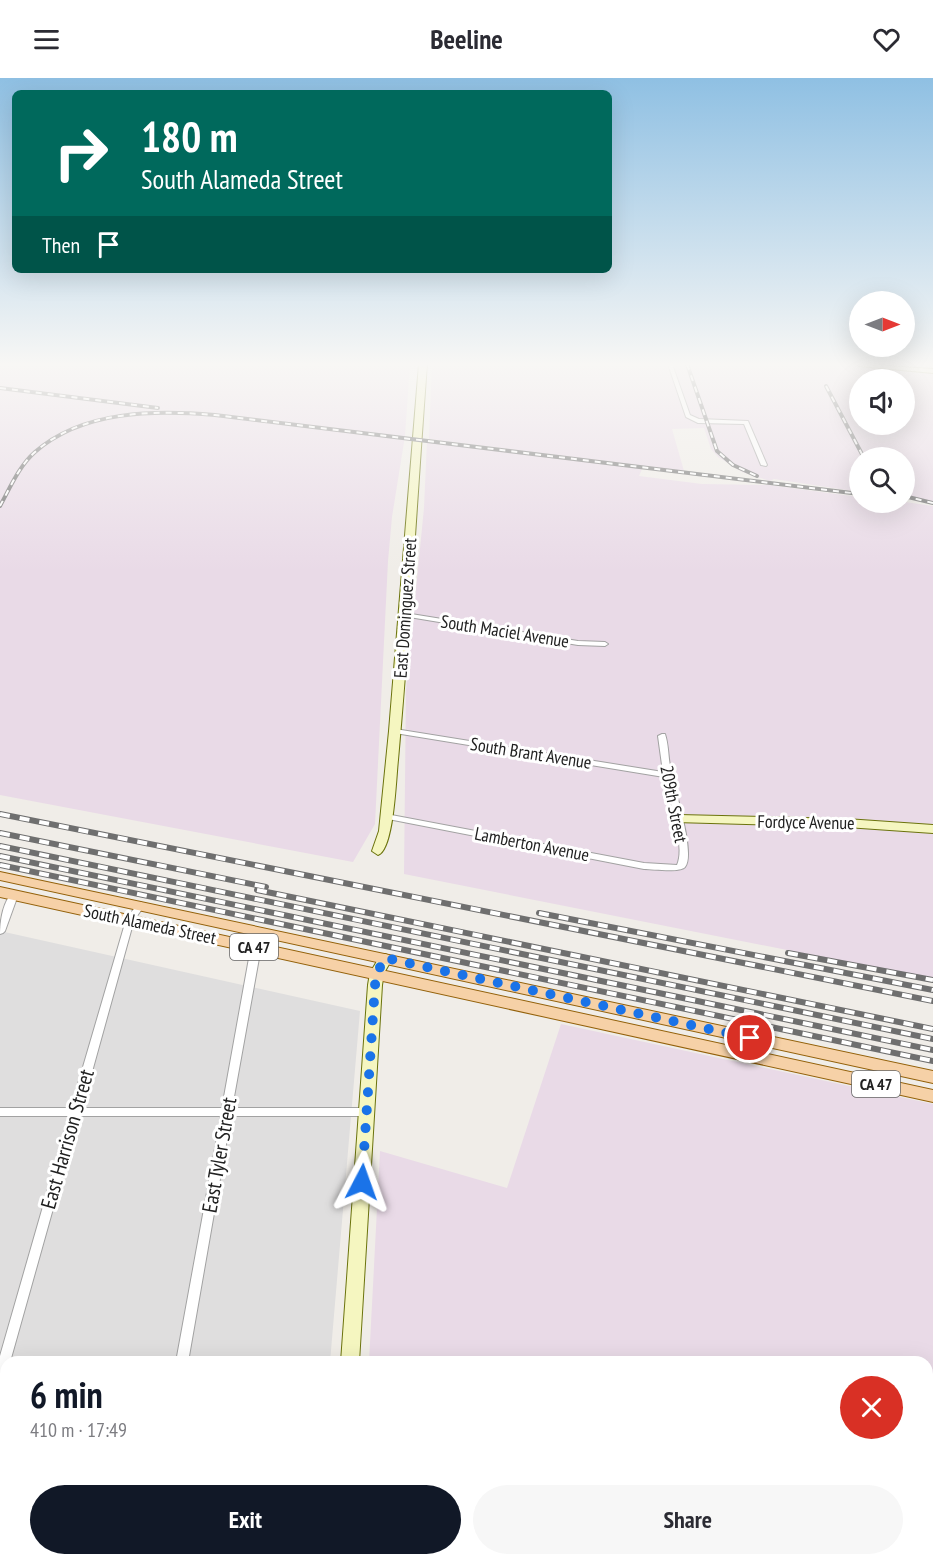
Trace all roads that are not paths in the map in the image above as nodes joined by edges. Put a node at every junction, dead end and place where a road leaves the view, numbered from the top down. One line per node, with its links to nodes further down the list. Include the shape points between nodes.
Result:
1 (418, 433): 4 (street, East Dominguez Street)
2 (751, 433): 3 (street)
3 (764, 465)
4 (405, 615): 5 (street, South Maciel Avenue); 6 (street, East Dominguez Street)
5 (605, 644)
6 (395, 731): 8 (street, South Brant Avenue); 9 (street, East Dominguez Street)
7 (662, 736): 8 (street, 209th Street)
8 (668, 775): 10 (street, 209th Street)
9 (386, 816): 12 (street, East Dominguez Street); 13 (street, Lamberton Avenue, via 645,866)
10 (679, 819): 11 (street, Fordyce Avenue); 13 (street, 209th Street, via 684,862)
11 (933, 829)
12 (378, 851)
13 (678, 868)
14 (0, 876): 16 (main road, South Alameda Street / CA 47)
15 (7, 894): 17 (main road, South Alameda Street / CA 47); 18 (street)
16 (141, 905): 17 (street, East Harrison Street); 20 (main road, South Alameda Street / CA 47)
17 (130, 920): 19 (main road, South Alameda Street / CA 47); 26 (street, East Harrison Street)
18 (0, 931)
19 (256, 947): 20 (main road, South Alameda Street / CA 47); 27 (street, East Tyler Street)
20 (381, 966): 21 (main road, South Alameda Street / CA 47); 22 (main road, South Alameda Street / CA 47); 28 (street)
21 (821, 1054): 22 (main road); 23 (main road, South Alameda Street / CA 47)
22 (819, 1071): 24 (main road, South Alameda Street / CA 47)
23 (933, 1077)
24 (933, 1096)
25 (0, 1112): 26 (street)
26 (75, 1112): 27 (street); 29 (street, East Harrison Street)
27 (226, 1112): 28 (street); 30 (street, East Tyler Street)
28 (367, 1112): 31 (street)
29 (6, 1356)
30 (183, 1356)
31 (350, 1356)

